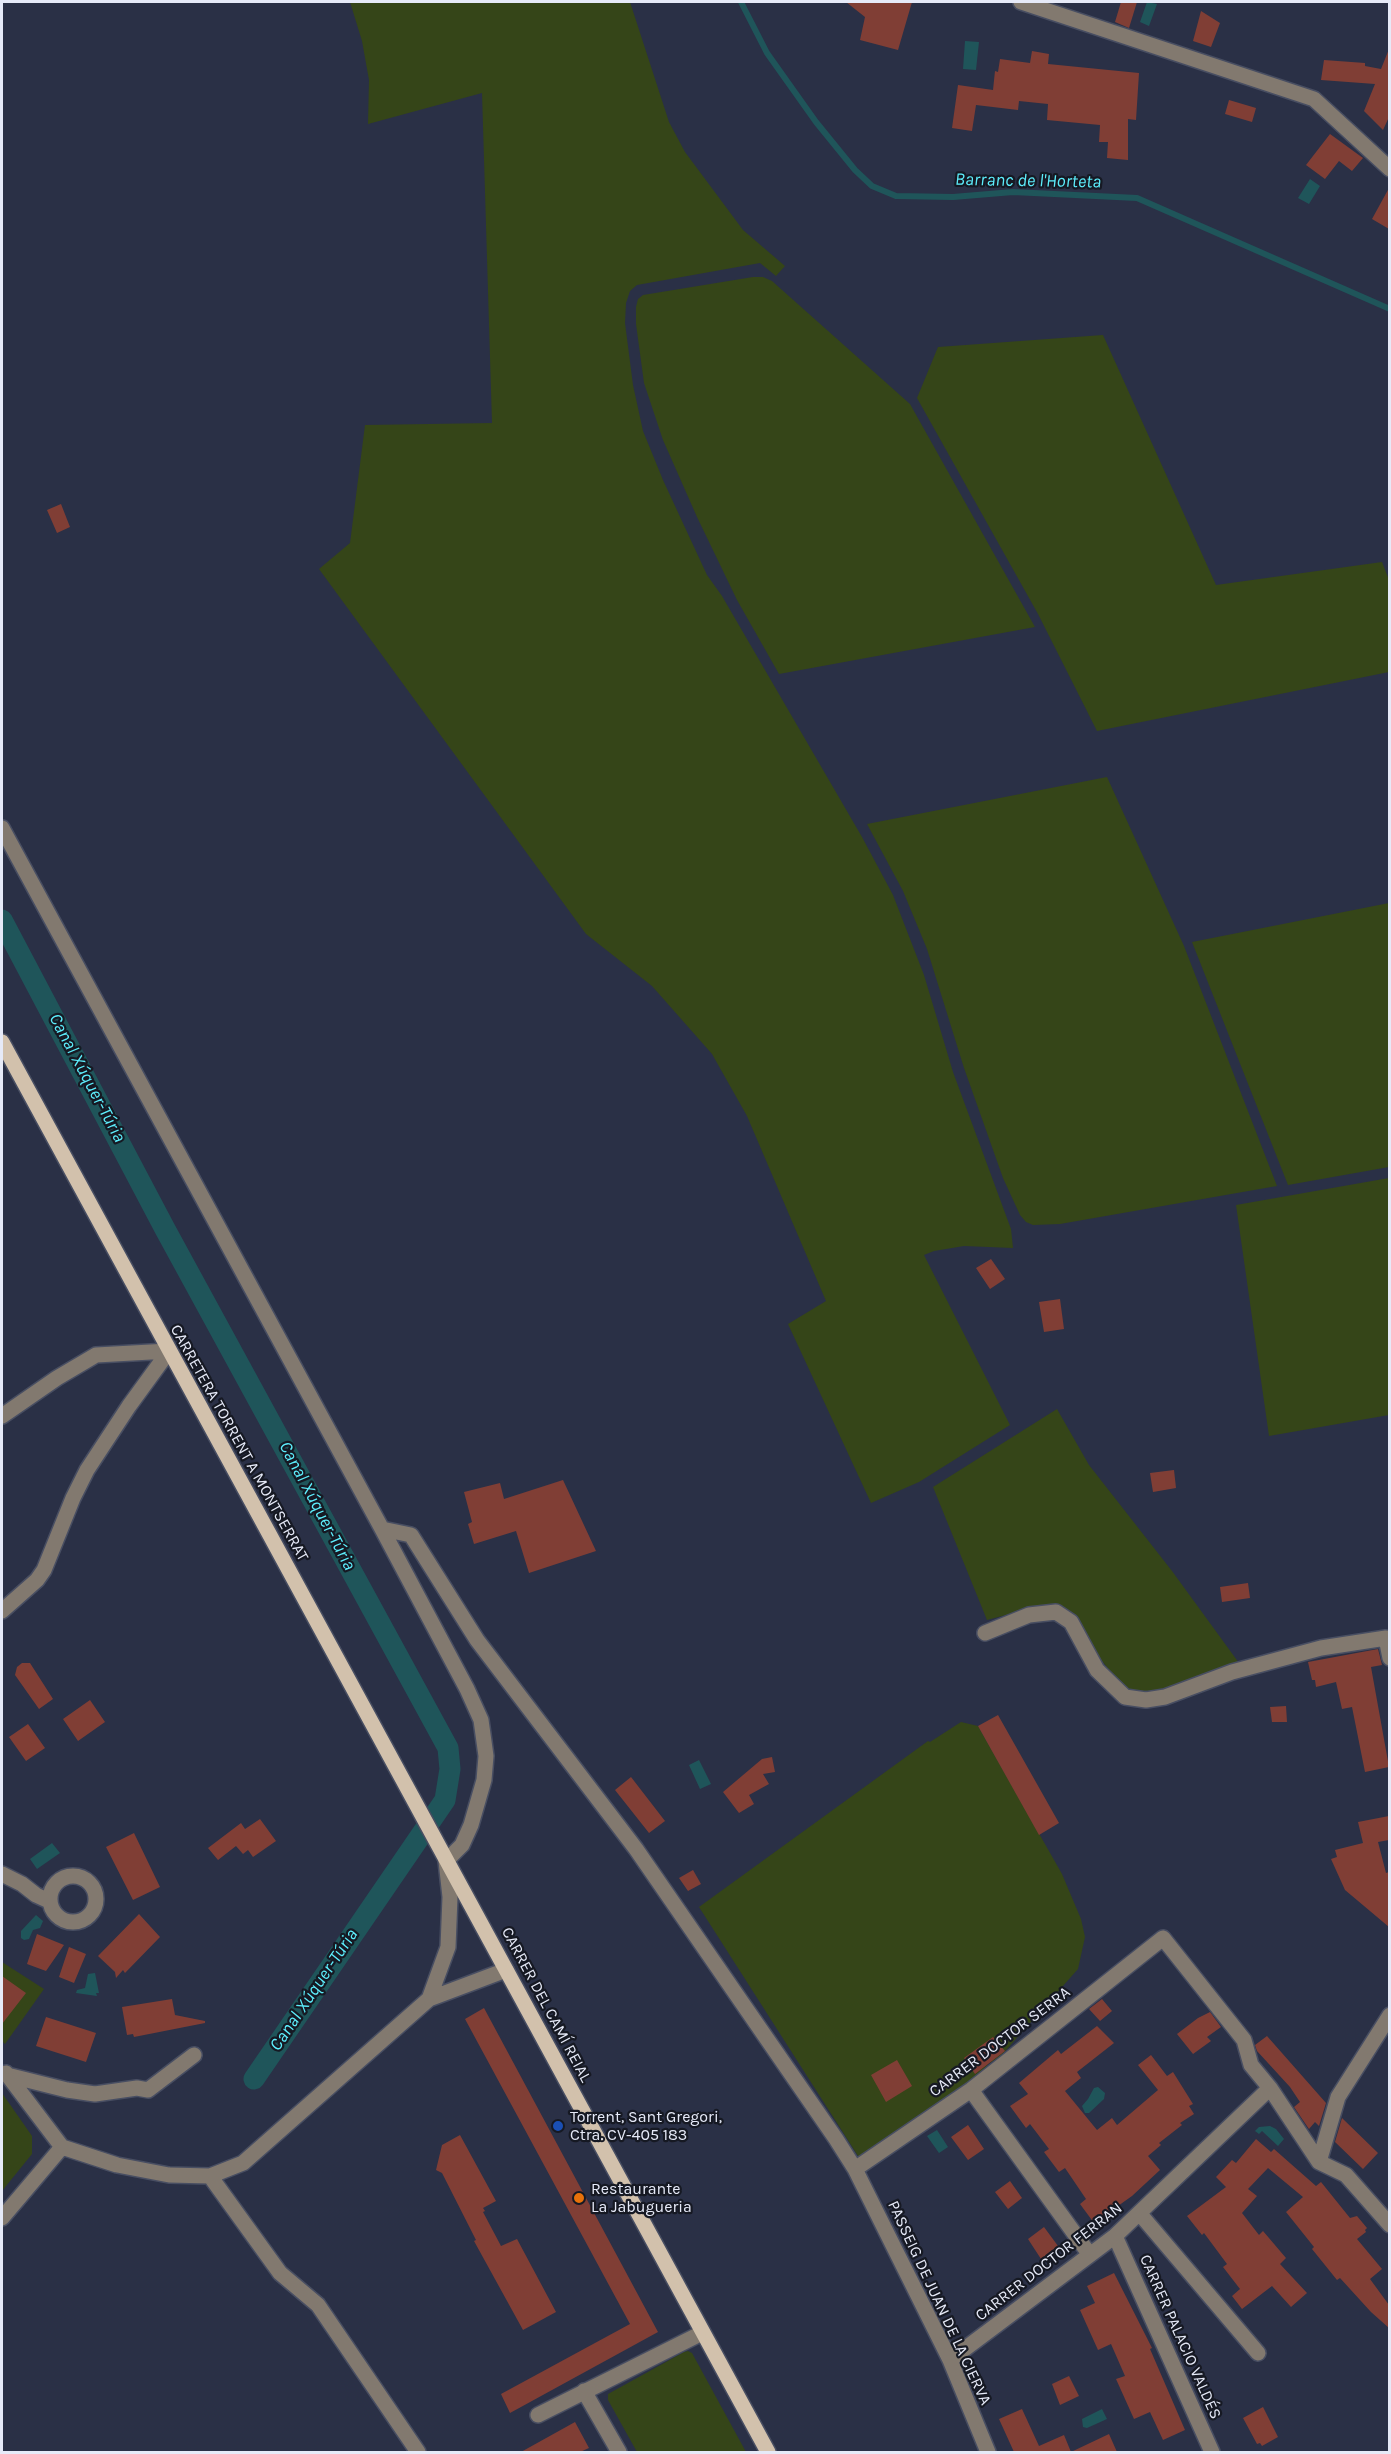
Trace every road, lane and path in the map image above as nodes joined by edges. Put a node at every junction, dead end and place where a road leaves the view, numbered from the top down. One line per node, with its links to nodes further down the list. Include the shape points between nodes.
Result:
1 (1021, 2): 2 (street, via 1314,99)
2 (1389, 169)
3 (2, 828): 7 (street)
4 (2, 1042): 5 (main road, CARRETERA TORRENT A MONTSERRAT)
5 (169, 1351): 6 (street, via 96,1355); 8 (street, via 87,1470 44,1570); 11 (main road, CARRETERA TORRENT A MONTSERRAT)
6 (2, 1416)
7 (382, 1530): 11 (street, via 467,1689 485,1738 484,1780 471,1826 462,1845); 23 (street, PASSEIG DE JUAN DE LA CIERVA, via 411,1535 477,1640 636,1849)
8 (2, 1611)
9 (985, 1633): 10 (street, via 1029,1615 1056,1612 1071,1622 1097,1670 1125,1697 1146,1700 1321,1648 1386,1638)
10 (1389, 1658)
11 (444, 1856): 14 (main road, CARRER DEL CAMÍ REIAL); 15 (street, via 450,1897 448,1947)
12 (2, 1874): 13 (street)
13 (50, 1901)
14 (506, 1970): 15 (street); 30 (main road, CARRER DEL CAMÍ REIAL)
15 (429, 1999): 24 (street, via 243,2163)
16 (1388, 2024): 22 (street, via 1338,2097)
17 (194, 2055): 18 (street, via 148,2090 95,2094)
18 (4, 2071): 21 (street)
19 (1270, 2088): 20 (street, CARRER DOCTOR SERRA, via 1251,2065 1244,2040 1163,1938); 22 (street); 25 (street, CARRER DOCTOR FERRAN)
20 (971, 2091): 23 (street, CARRER DOCTOR SERRA); 29 (street)
21 (62, 2147): 24 (street, via 117,2165 169,2175); 26 (street)
22 (1319, 2162): 27 (street, via 1346,2175)
23 (855, 2169): 32 (street, PASSEIG DE JUAN DE LA CIERVA)
24 (210, 2176): 35 (street, via 280,2273 318,2305)
25 (1140, 2214): 28 (street, CARRER DOCTOR FERRAN); 31 (street)
26 (2, 2218)
27 (1389, 2225)
28 (1115, 2236): 29 (street, CARRER DOCTOR FERRAN); 39 (street, CARRER PALACIO VALDÉS)
29 (1090, 2255): 32 (street, CARRER DOCTOR FERRAN)
30 (702, 2333): 33 (street); 37 (main road, CARRER DEL CAMÍ REIAL)
31 (1258, 2353)
32 (950, 2360): 38 (street, PASSEIG DE JUAN DE LA CIERVA)
33 (584, 2391): 34 (street); 36 (street)
34 (538, 2415)
35 (418, 2452)
36 (619, 2452)
37 (768, 2452)
38 (988, 2452)
39 (1212, 2452)

